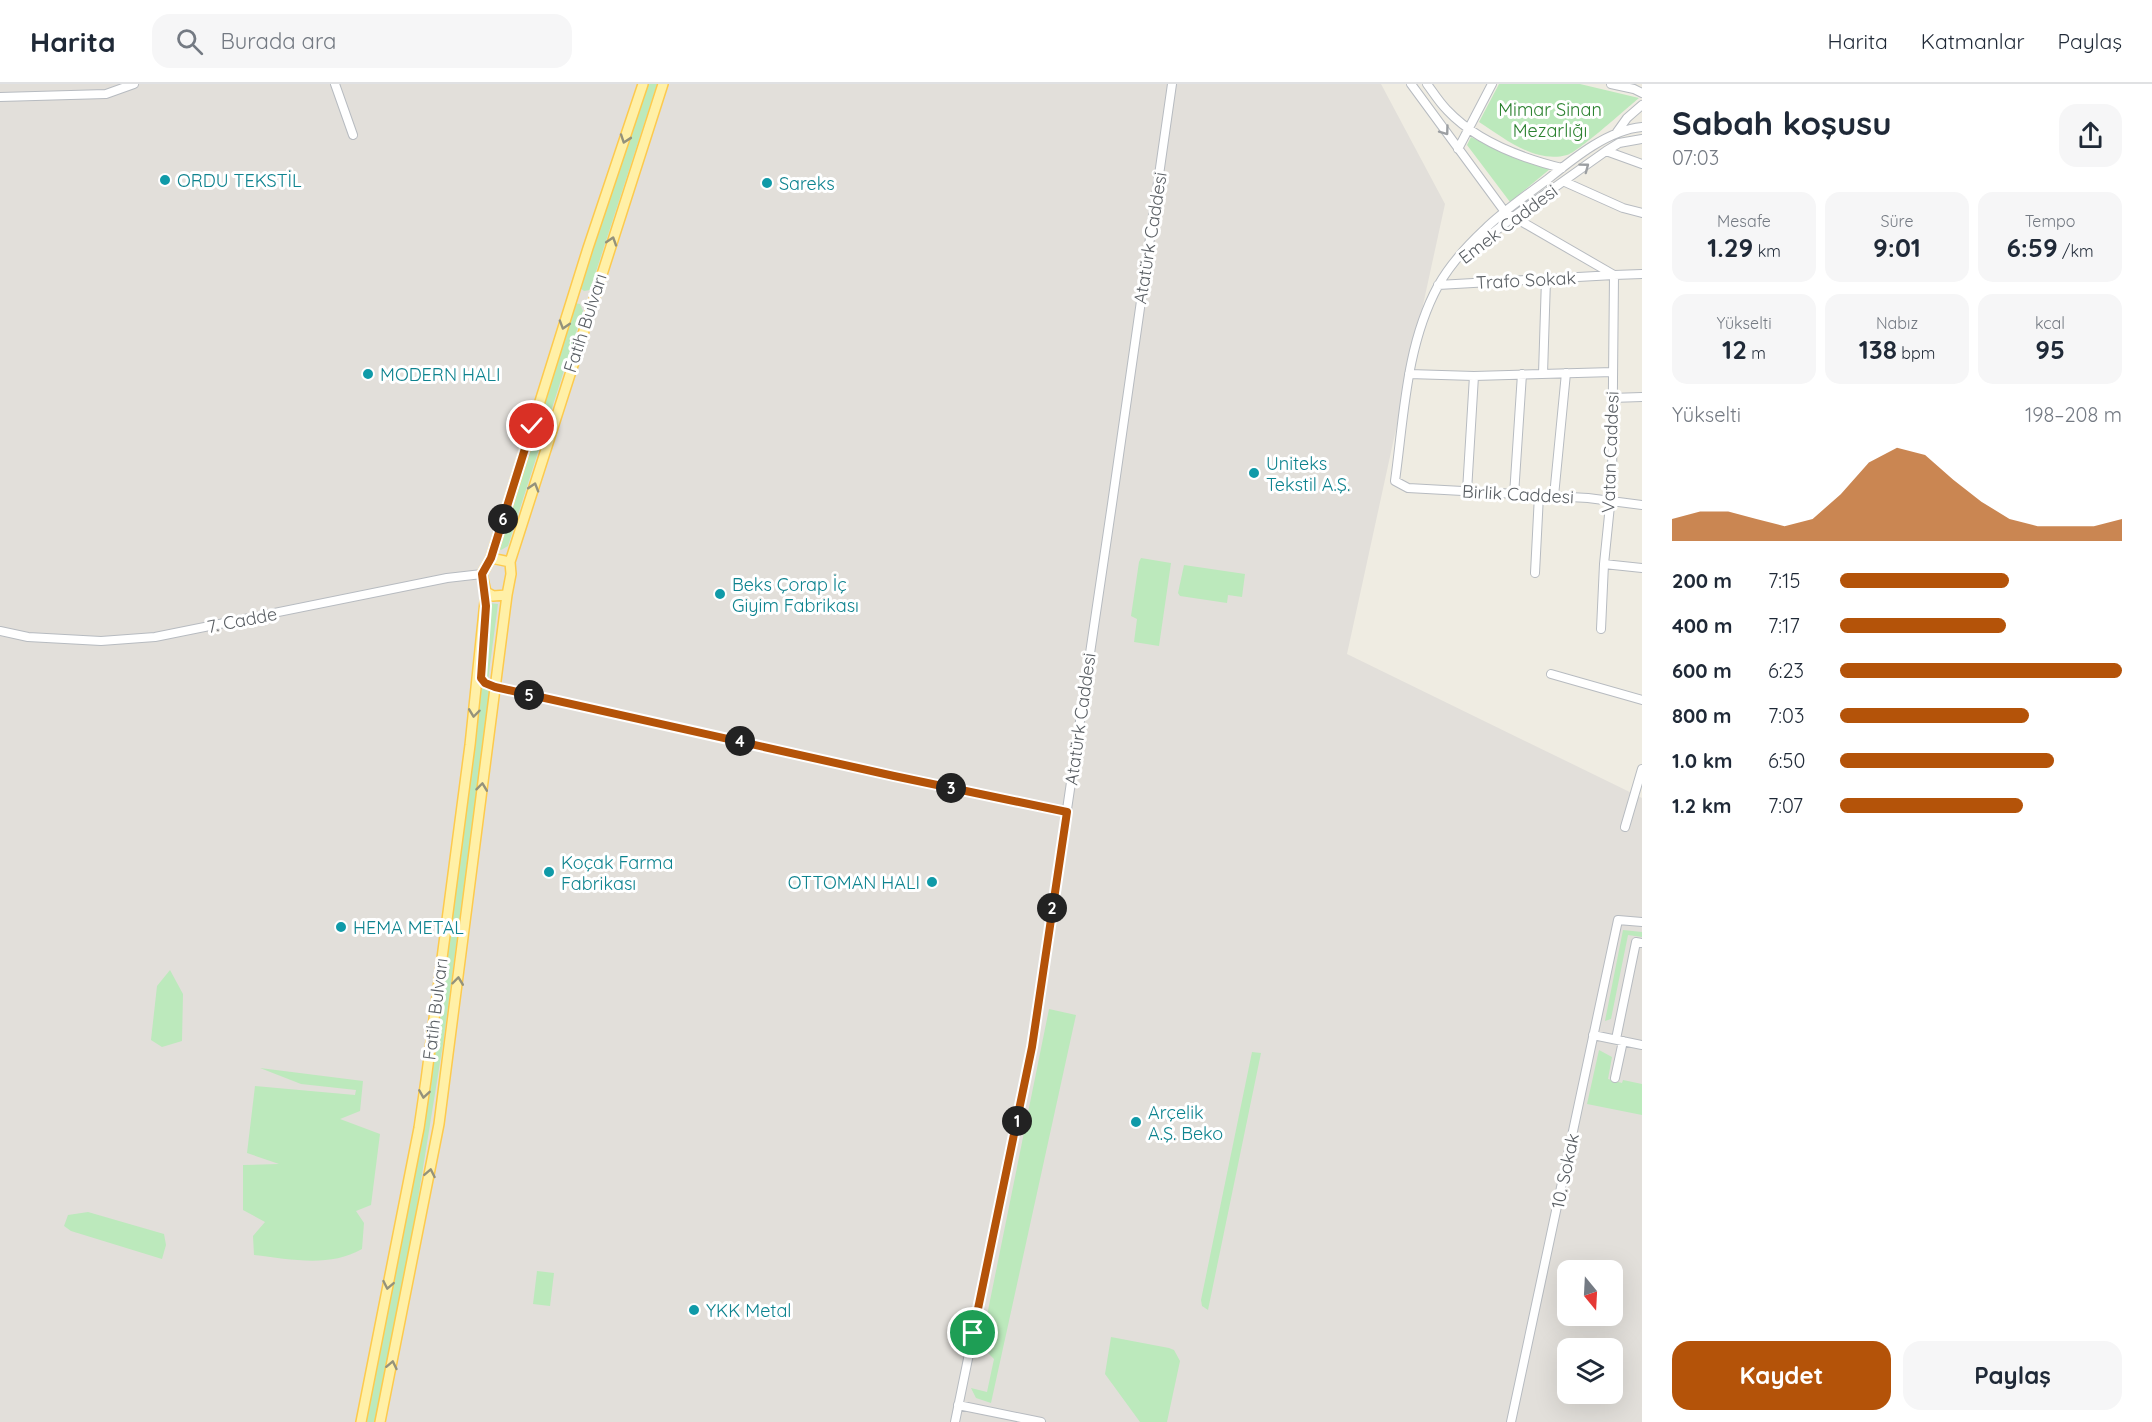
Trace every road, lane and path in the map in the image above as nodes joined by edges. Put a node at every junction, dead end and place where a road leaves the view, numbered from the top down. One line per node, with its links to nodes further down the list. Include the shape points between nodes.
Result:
1 (134, 84): 11 (street, via 106,94)
2 (335, 84): 16 (street)
3 (643, 84): 46 (main road, Fatih Bulvarı, one-way to 46)
4 (663, 84): 47 (main road, Fatih Bulvarı, one-way to 4)
5 (1172, 84): 61 (street, Atatürk Caddesi)
6 (1411, 84): 19 (street, one-way to 19)
7 (1427, 84): 13 (street, via 1447,111)
8 (1492, 84): 13 (street)
9 (1611, 84): 10 (street)
10 (1642, 93)
11 (0, 97)
12 (1642, 105): 15 (street)
13 (1469, 127): 19 (street); 22 (street, via 1502,148)
14 (1642, 127): 15 (street, Emek Caddesi)
15 (1616, 132): 18 (street); 22 (street, Emek Caddesi)
16 (353, 135)
17 (1642, 139): 18 (street, Emek Caddesi)
18 (1620, 143): 20 (street, Emek Caddesi)
19 (1458, 149): 24 (street)
20 (1606, 151): 21 (street); 23 (street, Emek Caddesi, one-way to 20)
21 (1642, 164)
22 (1562, 168): 24 (street, Emek Caddesi)
23 (1565, 182): 25 (street); 26 (street, Emek Caddesi)
24 (1505, 212): 26 (street); 27 (street, Emek Caddesi, via 1484,229)
25 (1642, 213)
26 (1513, 218): 27 (street, Emek Caddesi); 28 (street)
27 (1453, 265): 31 (street)
28 (1614, 274): 29 (street, Trafo Sokak); 30 (street, Trafo Sokak); 32 (street, Vatan Caddesi)
29 (1642, 274)
30 (1546, 279): 31 (street, Trafo Sokak); 36 (street)
31 (1438, 285): 34 (street, via 1418,336)
32 (1613, 372): 33 (street); 39 (street, Vatan Caddesi)
33 (1566, 373): 36 (street); 43 (street)
34 (1409, 374): 37 (street); 40 (street, Birlik Caddesi, via 1395,481 1408,489)
35 (1522, 374): 36 (street); 37 (street); 41 (street)
36 (1543, 374)
37 (1474, 376): 40 (street)
38 (1642, 397): 39 (street)
39 (1611, 398): 44 (street, Vatan Caddesi)
40 (1467, 491): 41 (street, Birlik Caddesi)
41 (1514, 495): 42 (street, Birlik Caddesi)
42 (1539, 495): 43 (street, Birlik Caddesi); 50 (street)
43 (1554, 496): 44 (street, Birlik Caddesi)
44 (1609, 501): 45 (street, Birlik Caddesi); 48 (street, Vatan Caddesi)
45 (1642, 505)
46 (491, 558): 47 (main road); 51 (main road, Fatih Bulvarı)
47 (510, 562): 53 (main road, Fatih Bulvarı)
48 (1604, 564): 49 (street); 54 (street, Vatan Caddesi)
49 (1642, 568)
50 (1535, 573)
51 (482, 574): 52 (main road, Fatih Bulvarı); 55 (street, 7. Cadde, via 155,637 100,641 28,637)
52 (486, 592): 53 (main road); 56 (main road, Fatih Bulvarı)
53 (507, 595): 58 (main road, Fatih Bulvarı)
54 (1601, 629)
55 (0, 631)
56 (481, 650): 58 (street, via 481,678); 70 (main road, Fatih Bulvarı, one-way to 70, via 419,1128)
57 (1551, 674): 59 (street)
58 (495, 687): 61 (street); 71 (main road, Fatih Bulvarı, one-way to 58, via 439,1124)
59 (1642, 700)
60 (1642, 769): 62 (street)
61 (1067, 812): 69 (street, Atatürk Caddesi, via 1032,1047)
62 (1625, 827)
63 (1642, 922): 65 (street, 10. Sokak, via 1618,920)
64 (1642, 943): 66 (street, via 1636,942)
65 (1593, 1035): 66 (street); 74 (street, 10. Sokak)
66 (1620, 1040): 67 (street); 68 (street)
67 (1642, 1045)
68 (1615, 1078)
69 (958, 1404): 72 (street, Atatürk Caddesi); 73 (street)
70 (361, 1422)
71 (380, 1422)
72 (955, 1422)
73 (1041, 1422)
74 (1511, 1422)

